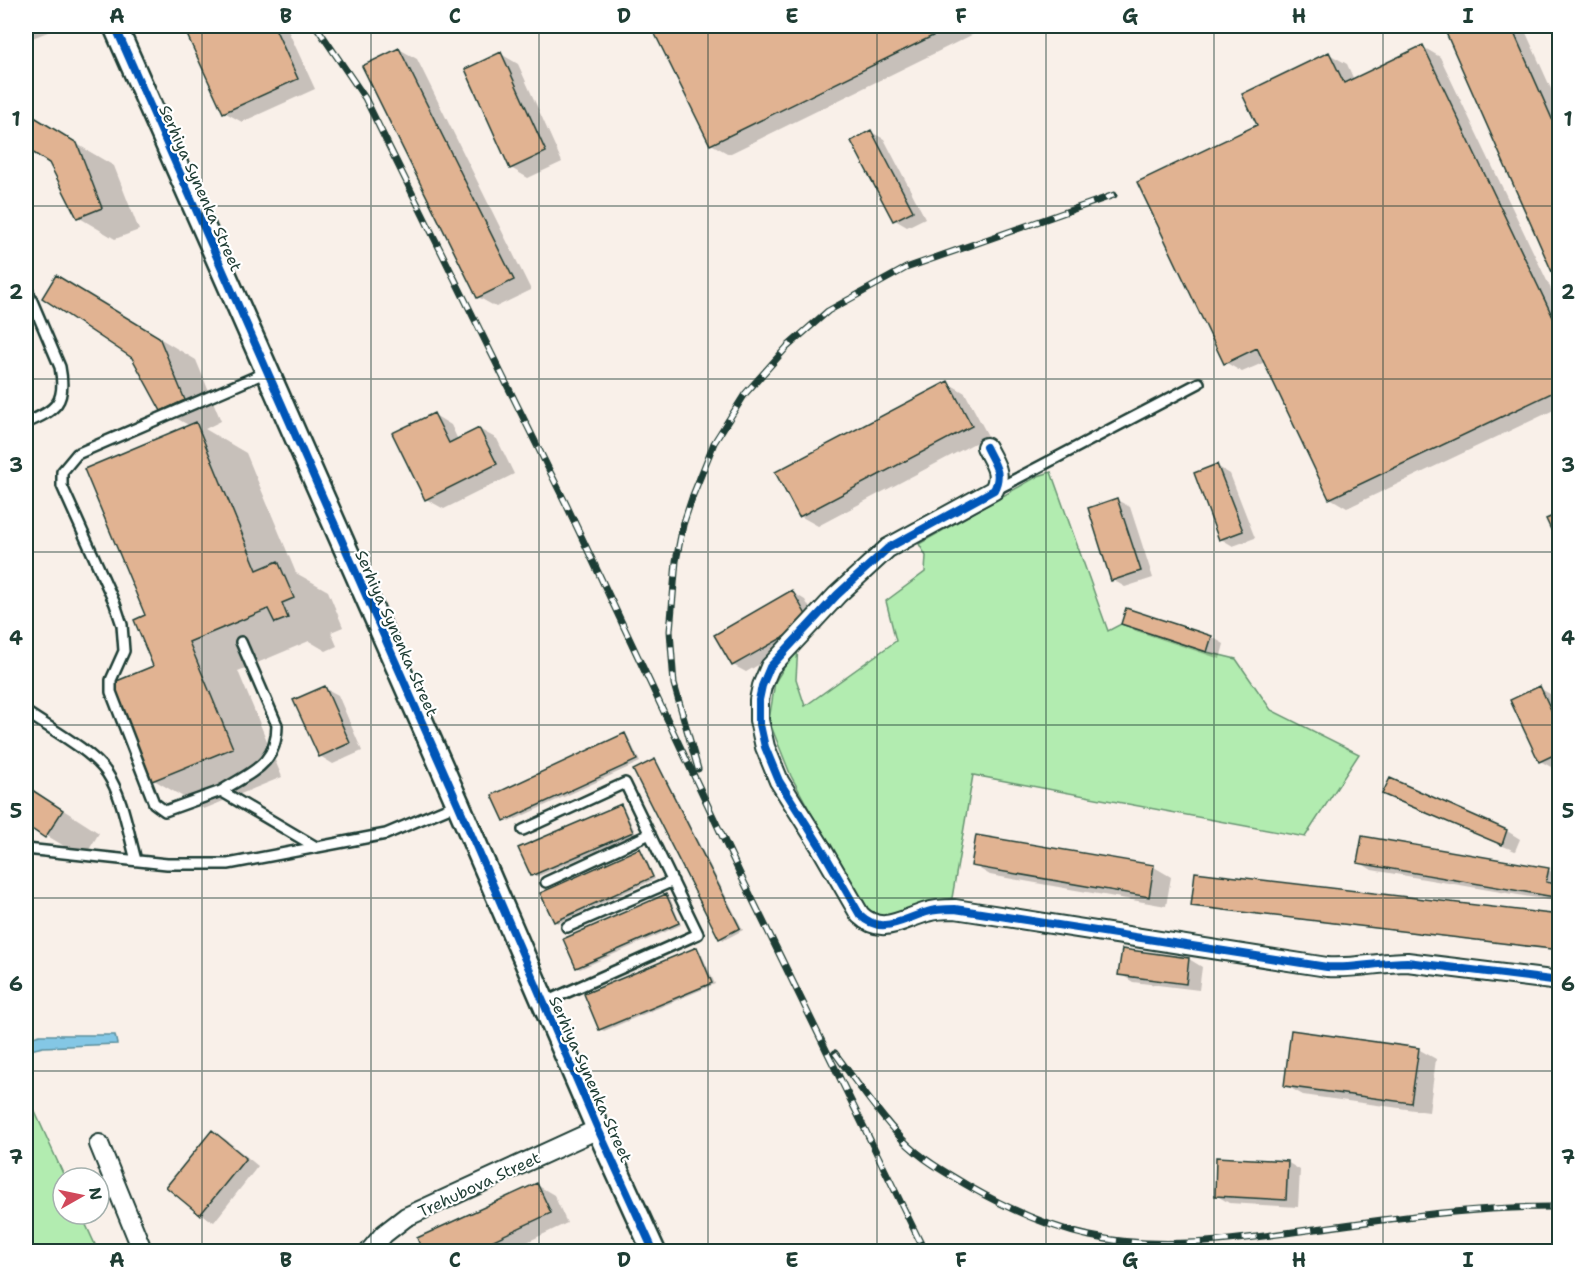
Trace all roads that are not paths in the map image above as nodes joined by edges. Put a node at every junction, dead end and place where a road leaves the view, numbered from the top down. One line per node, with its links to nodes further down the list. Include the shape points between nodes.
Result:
1 (115, 26): 3 (street, Serhiya Synenka Street)
2 (26, 287): 5 (lane, via 63,381 57,405 48,414)
3 (267, 372): 10 (lane, via 77,454 62,472 62,486 122,625 124,651 110,685 150,796 165,811); 11 (street, Serhiya Synenka Street)
4 (1198, 383): 7 (lane)
5 (26, 423)
6 (986, 447): 7 (street, via 999,473)
7 (994, 490): 20 (street, via 888,548 837,595 770,667 762,686 759,720 779,781 867,922 883,926 927,912 955,909 1327,968 1407,962)
8 (241, 642): 10 (lane, via 277,725 277,739 265,764)
9 (26, 712): 16 (lane, via 92,757 107,773 118,796)
10 (221, 791): 14 (lane)
11 (458, 804): 14 (lane, via 386,834); 21 (street, Serhiya Synenka Street)
12 (523, 830): 13 (lane, via 625,783)
13 (650, 834): 17 (lane); 18 (lane)
14 (316, 847): 16 (lane, via 228,864)
15 (26, 849): 16 (lane)
16 (136, 860)
17 (673, 881): 19 (lane); 21 (lane, via 698,934)
18 (546, 882)
19 (567, 927)
20 (1560, 981)
21 (543, 1002): 22 (street, Serhiya Synenka Street)
22 (598, 1129): 25 (street, Trehubova Street, via 406,1217); 26 (street, Serhiya Synenka Street)
23 (99, 1144): 24 (street)
24 (142, 1251)
25 (369, 1251)
26 (654, 1251)

